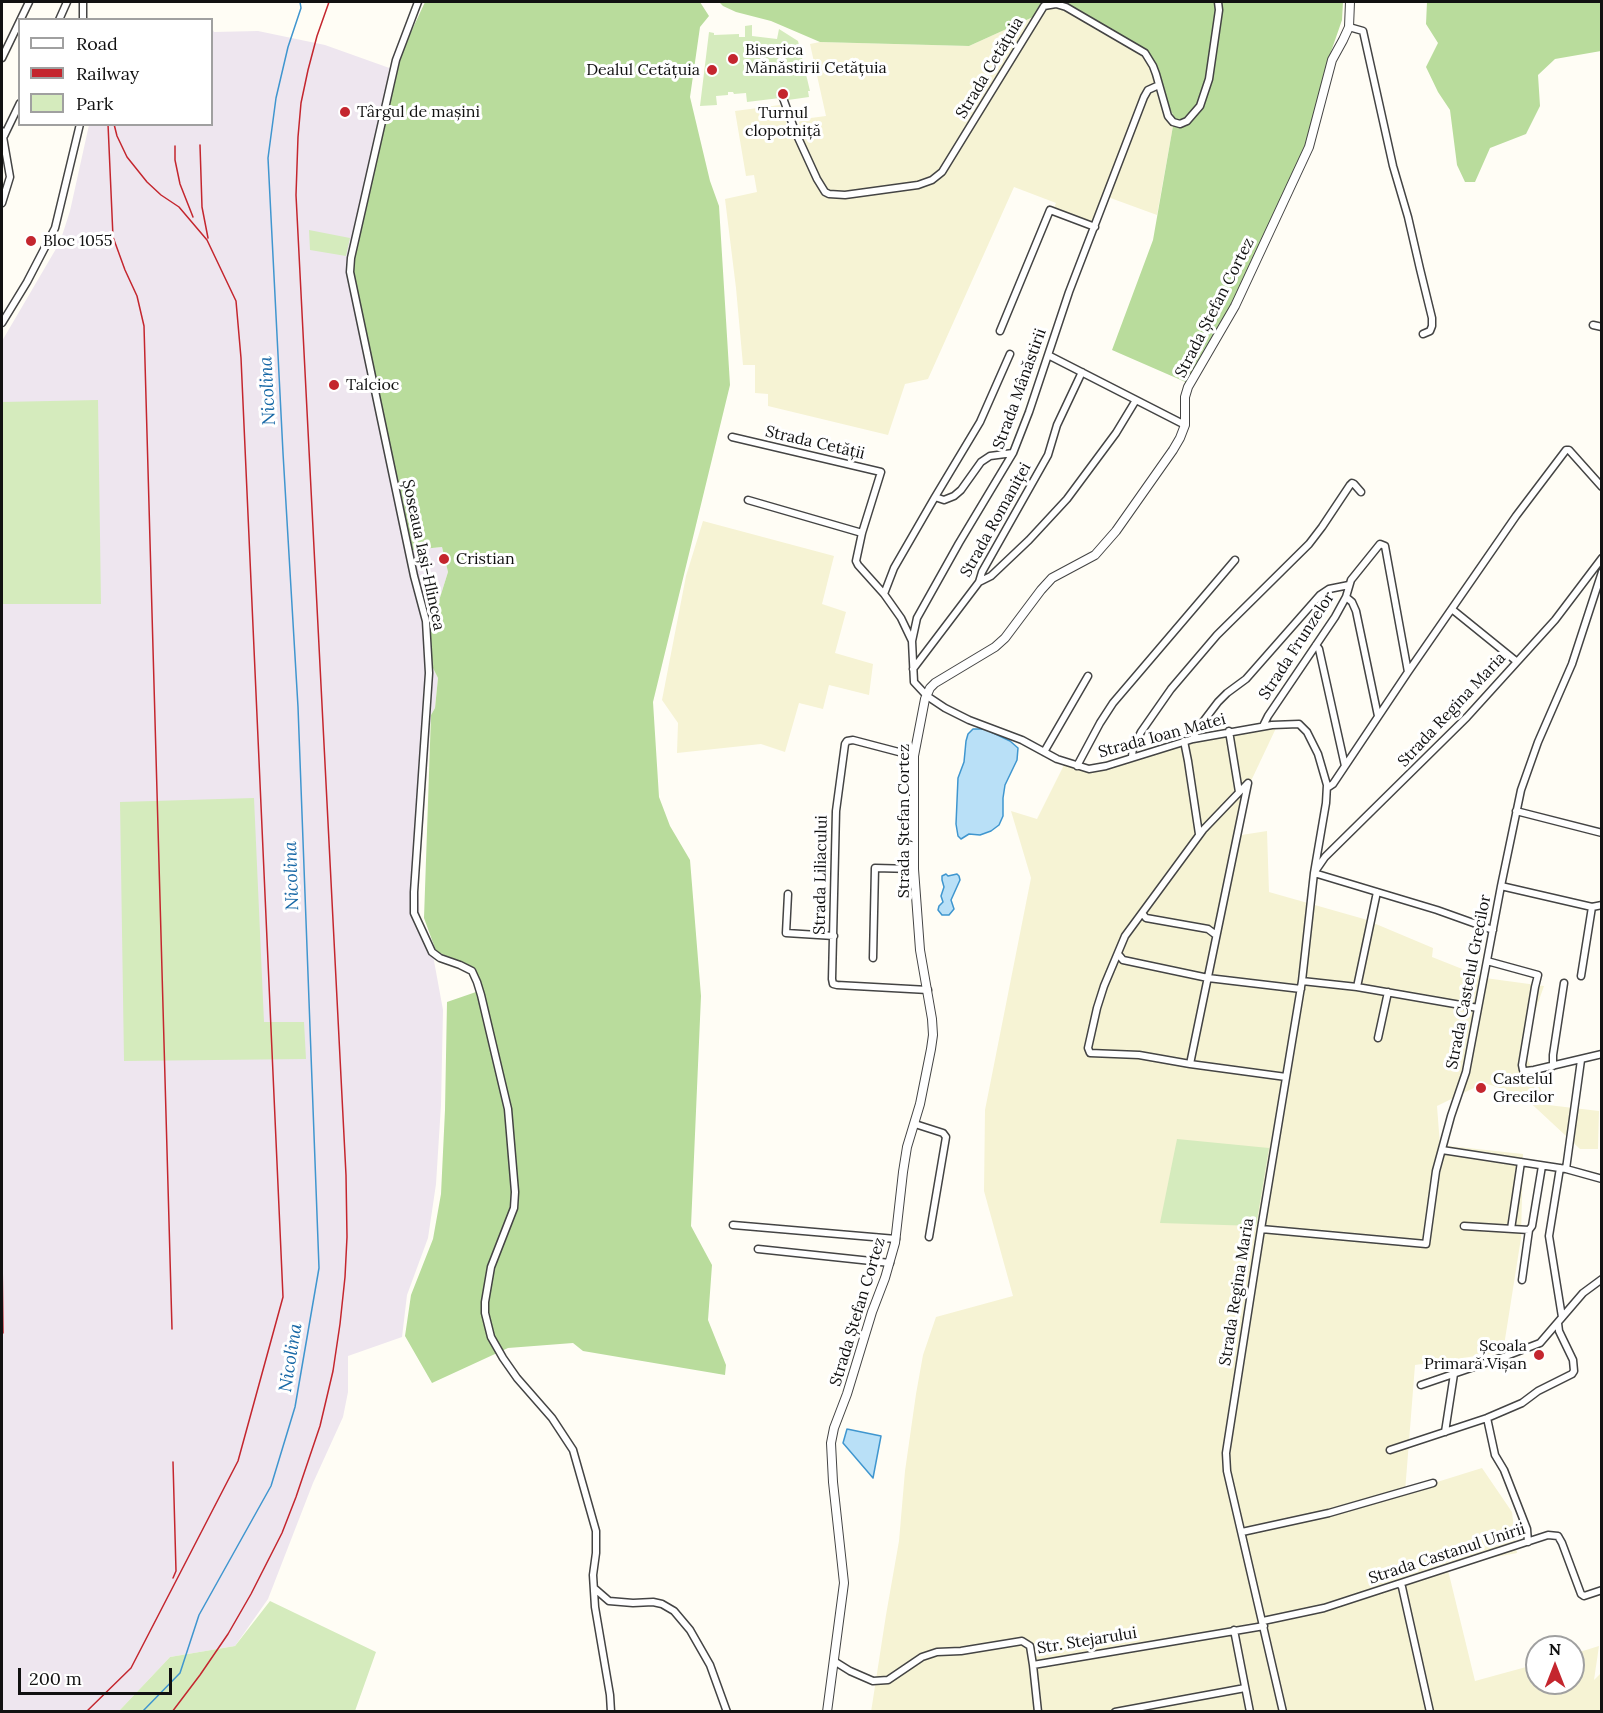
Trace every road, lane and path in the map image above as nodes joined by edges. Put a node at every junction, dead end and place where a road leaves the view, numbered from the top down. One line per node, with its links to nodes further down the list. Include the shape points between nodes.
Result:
1 (29, 2): 7 (street)
2 (67, 2): 8 (street)
3 (83, 2): 9 (street)
4 (418, 2): 125 (street, Șoseaua Iași-Hlincea, via 396,60 350,273 426,621 429,682 414,913 432,952 472,971 477,982 508,1109 515,1192 514,1208 491,1267 485,1314 491,1337 503,1358 573,1450 596,1531)
5 (1218, 2): 13 (street, Strada Cetățuia, via 1209,79 1194,115 1180,124 1173,122)
6 (1350, 2): 11 (street)
7 (21, 18)
8 (60, 18)
9 (83, 18)
10 (18, 25): 12 (street)
11 (1349, 27): 24 (street, via 1363,31 1408,217 1432,318 1430,332); 29 (street, Strada Ștefan Cortez, via 1332,60 1310,147 1235,306 1188,387)
12 (2, 58)
13 (1159, 85): 14 (street, Strada Cetățuia, via 1149,59 1136,47 1066,7 1049,5 1040,10 942,172 918,185 838,196 825,192 820,185); 19 (street, Strada Mânăstirii, via 1144,97)
14 (783, 98)
15 (18, 106): 17 (street)
16 (80, 126): 20 (street, via 55,228)
17 (2, 134): 18 (street, via 10,177)
18 (2, 203)
19 (1095, 227): 23 (street, via 1050,210); 26 (street, Strada Mânăstirii)
20 (2, 323)
21 (1593, 325): 22 (street)
22 (1602, 327)
23 (1000, 332)
24 (1423, 334)
25 (1010, 354): 34 (street, via 980,423)
26 (1048, 355): 27 (street); 31 (street, Strada Mânăstirii)
27 (1082, 372): 28 (street); 40 (street, Strada Romaniței, via 1057,425 1048,455)
28 (1136, 400): 29 (street); 40 (street, via 1068,499 991,576)
29 (1185, 425): 53 (street, Strada Ștefan Cortez, via 1173,450 1095,555 1052,578 1005,638 935,682)
30 (732, 437): 36 (street, Strada Cetății, via 881,472)
31 (1013, 453): 34 (street, via 986,458 954,496 944,500); 46 (street, Strada Mânăstirii)
32 (1602, 487): 44 (street, via 1568,449 1516,516)
33 (1361, 492): 61 (street, via 1352,483 1309,544 1216,635 1141,732)
34 (935, 497): 42 (street, via 894,568)
35 (748, 500): 36 (street)
36 (862, 533): 42 (street, Strada Cetății, via 856,561)
37 (1602, 558): 49 (street, Strada Regina Maria, via 1555,620)
38 (1235, 560): 62 (street, via 1113,704)
39 (1602, 572): 66 (street, Strada Castelul Grecilor, via 1572,664 1538,742)
40 (979, 582): 50 (street, Strada Romaniței)
41 (1348, 585): 43 (street, Strada Frunzelor); 51 (street, Strada Frunzelor, via 1378,546 1384,544); 57 (street, via 1329,588 1320,595 1246,679 1218,702)
42 (884, 594): 45 (street, Strada Cetății)
43 (1346, 597): 48 (street, Strada Frunzelor); 54 (street, via 1356,611)
44 (1453, 610): 49 (street); 51 (street)
45 (901, 618): 46 (street); 47 (street, Strada Cetății)
46 (917, 618): 47 (street, Strada Mânăstirii)
47 (912, 641): 50 (street, Strada Mânăstirii)
48 (1316, 645): 55 (street, Strada Frunzelor); 63 (street)
49 (1516, 661): 70 (street, Strada Regina Maria, via 1467,717 1325,857)
50 (912, 670): 53 (street, Strada Mânăstirii, via 914,682)
51 (1408, 672): 54 (street)
52 (1088, 676): 59 (street)
53 (927, 696): 59 (street, Strada Ioan Matei, via 969,720); 60 (street, Strada Ștefan Cortez)
54 (1378, 716): 63 (street)
55 (1263, 726): 56 (street, Strada Ioan Matei); 64 (street, Strada Ioan Matei, via 1295,723 1305,729 1318,754)
56 (1229, 731): 57 (street, Strada Ioan Matei); 65 (street)
57 (1193, 739): 58 (street, Strada Ioan Matei)
58 (1184, 741): 61 (street, Strada Ioan Matei); 68 (street)
59 (1044, 752): 62 (street, Strada Ioan Matei)
60 (914, 756): 69 (street, Strada Ștefan Cortez); 79 (street, Strada Liliacului, via 853,740 845,744 836,811)
61 (1132, 756): 62 (street, Strada Ioan Matei, via 1096,768)
62 (1077, 766)
63 (1345, 766): 64 (street)
64 (1327, 788): 70 (street, Strada Ioan Matei)
65 (1239, 792): 68 (street); 78 (street, via 1248,783)
66 (1515, 811): 67 (street); 71 (street, Strada Castelul Grecilor)
67 (1602, 833)
68 (1199, 834): 76 (street)
69 (914, 869): 81 (street, via 875,868); 89 (street, Strada Ștefan Cortez, via 920,950)
70 (1314, 873): 72 (street); 85 (street, Strada Regina Maria)
71 (1501, 886): 75 (street); 77 (street, Strada Castelul Grecilor)
72 (1377, 892): 77 (street); 87 (street)
73 (788, 894): 79 (street, via 786,933)
74 (1602, 905): 75 (street)
75 (1592, 907): 83 (street)
76 (1142, 913): 78 (street, via 1146,918 1208,929); 80 (street, via 1125,936)
77 (1493, 930): 82 (street, Strada Castelul Grecilor)
78 (1216, 935): 84 (street)
79 (834, 936): 89 (street, Strada Liliacului, via 832,984)
80 (1118, 954): 84 (street, via 1123,960); 95 (street, via 1097,1008 1090,1053 1139,1055)
81 (873, 958)
82 (1486, 961): 91 (street, Strada Castelul Grecilor); 96 (street, via 1538,975 1522,1068 1529,1071)
83 (1581, 976)
84 (1208, 978): 88 (street); 95 (street)
85 (1302, 981): 87 (street); 88 (street, Strada Regina Maria)
86 (1564, 983): 96 (street)
87 (1357, 987): 90 (street)
88 (1301, 989): 97 (street, Strada Regina Maria)
89 (928, 990): 98 (street, Strada Ștefan Cortez, via 932,1042)
90 (1388, 992): 91 (street); 92 (street)
91 (1478, 1008): 99 (street, Strada Castelul Grecilor, via 1466,1072)
92 (1378, 1038)
93 (1602, 1054): 94 (street)
94 (1581, 1060): 96 (street); 102 (street)
95 (1190, 1064): 97 (street)
96 (1553, 1066)
97 (1286, 1077): 106 (street, Strada Regina Maria)
98 (915, 1124): 109 (street, via 943,1133 947,1139); 110 (street, Strada Ștefan Cortez, via 907,1147)
99 (1442, 1150): 100 (street); 106 (street, Strada Castelul Grecilor, via 1426,1244)
100 (1521, 1162): 101 (street); 107 (street)
101 (1542, 1166): 102 (street); 108 (street)
102 (1563, 1169): 103 (street); 115 (street, via 1549,1236)
103 (1602, 1179)
104 (733, 1225): 110 (street)
105 (1464, 1226): 107 (street)
106 (1261, 1229): 122 (street, Strada Regina Maria, via 1226,1453)
107 (1511, 1229): 108 (street)
108 (1529, 1230): 114 (street)
109 (928, 1237)
110 (896, 1239): 112 (street, Strada Ștefan Cortez)
111 (758, 1249): 112 (street)
112 (890, 1263): 131 (street, Strada Ștefan Cortez, via 831,1443 844,1583)
113 (1602, 1279): 115 (street, via 1583,1293)
114 (1522, 1280)
115 (1560, 1320): 116 (street, via 1540,1343); 118 (street, via 1559,1331 1573,1360 1572,1374)
116 (1454, 1374): 117 (street); 119 (street)
117 (1420, 1385)
118 (1487, 1418): 119 (street); 123 (street, via 1495,1455 1527,1529)
119 (1445, 1432): 120 (street)
120 (1390, 1450)
121 (1433, 1483): 122 (street, via 1329,1514)
122 (1242, 1532): 129 (street, Strada Regina Maria)
123 (1528, 1542): 124 (street, Strada Castanul Unirii); 126 (street, Strada Castanul Unirii, via 1557,1536 1581,1594)
124 (1401, 1584): 129 (street, Strada Castanul Unirii); 141 (street)
125 (594, 1588): 127 (street); 128 (street)
126 (1602, 1590)
127 (609, 1601): 128 (street); 135 (street, via 653,1602 674,1611 706,1656)
128 (595, 1607): 134 (street)
129 (1264, 1624): 130 (street, Str. Stejarului); 140 (street, Strada Regina Maria)
130 (1234, 1630): 132 (street, Str. Stejarului); 133 (street)
131 (834, 1661): 132 (street, Str. Stejarului, via 873,1681 888,1680 922,1657 937,1652 961,1652 1022,1641 1030,1646); 136 (street, Strada Ștefan Cortez)
132 (1033, 1665): 137 (street)
133 (1245, 1688): 138 (street); 139 (street)
134 (611, 1712)
135 (727, 1712)
136 (827, 1712)
137 (1038, 1712)
138 (1115, 1712)
139 (1250, 1712)
140 (1283, 1712)
141 (1430, 1712)

